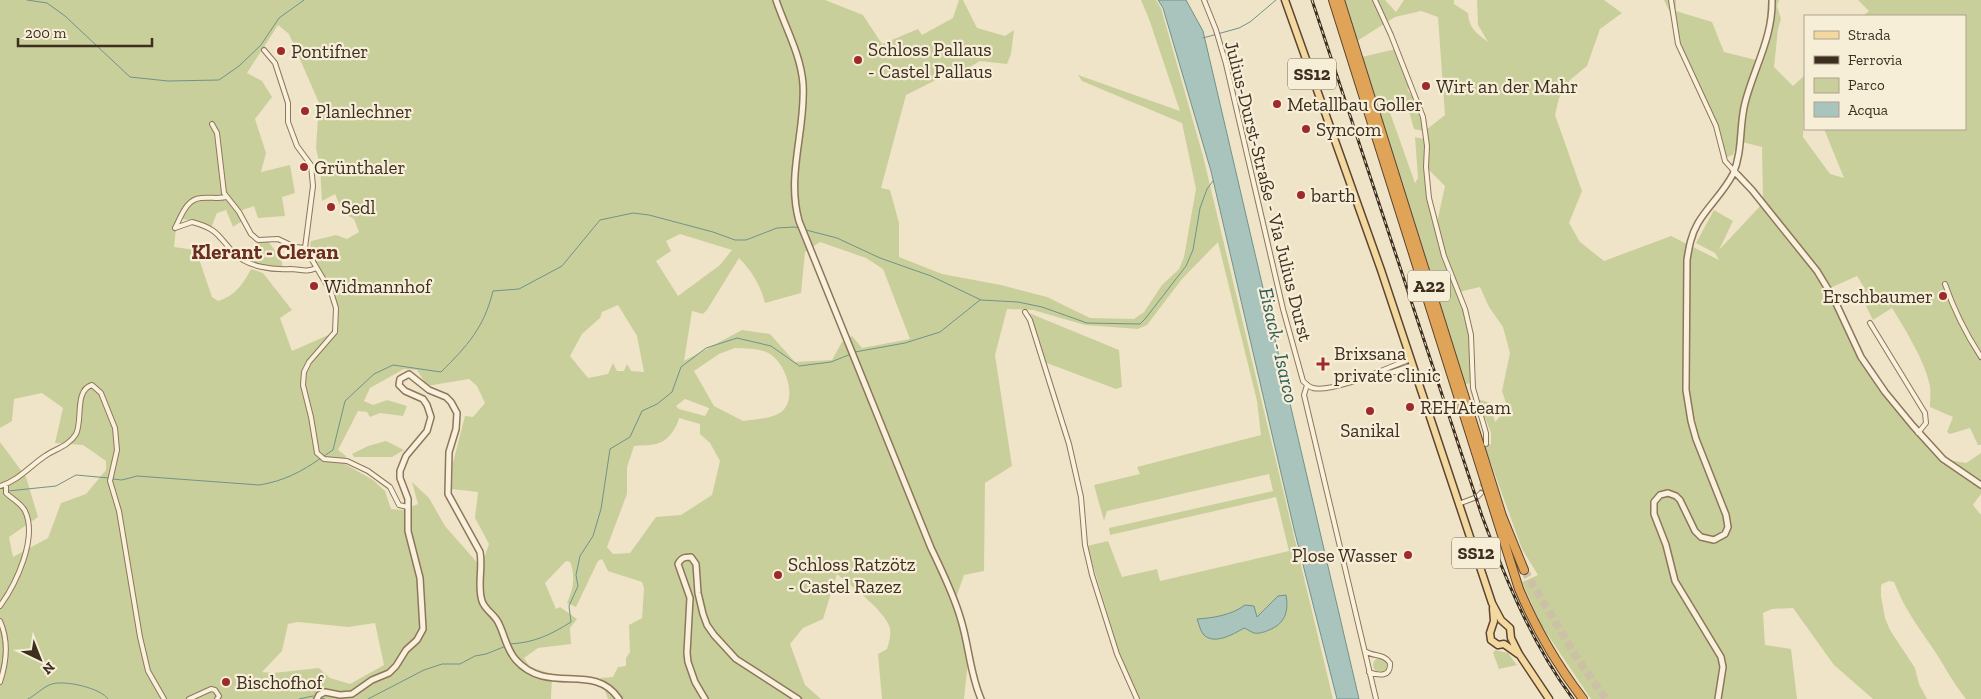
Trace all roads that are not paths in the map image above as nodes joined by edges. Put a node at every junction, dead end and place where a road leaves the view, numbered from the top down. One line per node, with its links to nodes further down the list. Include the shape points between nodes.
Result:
1 (776, 0): 53 (street, via 803,82 794,186 801,226 955,601)
2 (1204, 0): 23 (street, Julius-Durst-Straße - Via Julius Durst, via 1218,37 1295,358 1300,376)
3 (1285, 0): 19 (main road, SS12)
4 (1333, 0): 57 (highway, A22, via 1519,589 1552,655)
5 (1340, 0): 32 (highway, A22, via 1502,516)
6 (1375, 0): 25 (street, via 1418,101 1424,124 1429,198 1444,256 1467,318 1472,342 1473,388)
7 (1671, 0): 11 (street, via 1678,44 1716,126 1725,161)
8 (1772, 0): 11 (street, via 1769,35 1745,104)
9 (264, 50): 13 (street, via 275,63 288,103 288,122 312,171 314,186)
10 (212, 124): 12 (street, via 217,133)
11 (1734, 172): 24 (street, via 1817,271 1861,357); 58 (street, via 1693,233 1686,280 1689,408 1696,439 1728,527 1718,539 1701,537 1680,500 1668,493 1656,498 1653,510 1675,581 1721,657 1723,667)
12 (226, 197): 13 (street, via 256,240 278,239); 14 (street, via 192,201 175,228 192,222 216,231 235,253 251,264 281,271 295,269 305,272)
13 (305, 248): 14 (street)
14 (316, 268): 31 (street, via 331,292 337,318 335,332 304,372 303,385 316,450 322,458 348,461 363,468 390,487 399,505)
15 (1945, 284): 18 (street, via 1951,303)
16 (1025, 312): 54 (street, via 1069,444 1081,497 1085,545 1092,575 1117,654)
17 (1870, 323): 24 (street, via 1926,413 1926,423)
18 (1981, 357)
19 (1412, 362): 20 (street); 21 (street); 22 (main road, SS12)
20 (1393, 372): 21 (street); 22 (street, via 1407,374)
21 (1369, 376): 23 (street, via 1322,388)
22 (1419, 383): 30 (main road, SS12)
23 (1307, 385): 40 (street, Julius-Durst-Straße - Via Julius Durst, via 1304,395)
24 (1918, 433): 27 (street, via 1943,459)
25 (1486, 444)
26 (0, 486): 28 (street)
27 (1981, 486)
28 (6, 488): 34 (street, via 24,510 29,535 15,581); 46 (street, via 43,457 73,438 78,430 86,388 92,385 101,393 115,428 117,450 110,481 119,511 140,637 148,671)
29 (1481, 493): 30 (street)
30 (1460, 503): 33 (main road, SS12)
31 (408, 507): 49 (street, via 408,531 420,582 421,633 389,673 352,694 325,692); 50 (street, via 400,471 406,456 428,431 431,417 427,405 399,385 402,376 409,374 429,390 446,397 457,413 448,452 448,494 480,552 482,603 498,621 511,654 532,672 552,678 594,680 609,687)
32 (1524, 570)
33 (1492, 603): 36 (main road, SS12); 37 (main road, SS12)
34 (0, 606)
35 (0, 621): 45 (street, via 7,640)
36 (1504, 624): 37 (main road); 38 (main road, SS12, via 1511,631)
37 (1494, 626): 39 (main road, SS12, via 1490,632 1491,640 1498,645)
38 (1510, 638): 39 (main road); 41 (main road, SS12)
39 (1504, 644): 41 (main road, SS12)
40 (1364, 651): 42 (street); 43 (street, Julius-Durst-Straße - Via Julius Durst)
41 (1519, 654): 56 (main road, SS12)
42 (1379, 656): 43 (street); 44 (street, via 1389,660 1388,672 1379,675)
43 (1367, 663): 44 (street, Julius-Durst-Straße - Via Julius Durst)
44 (1369, 672): 55 (street, Julius-Durst-Straße - Via Julius Durst)
45 (0, 682)
46 (164, 699)
47 (189, 699): 48 (street, via 211,689 219,696)
48 (217, 699)
49 (317, 699)
50 (619, 699)
51 (705, 699): 52 (street, via 691,673 687,653 690,598 678,564 685,557 691,557 696,564 701,607 714,635 743,665)
52 (798, 699)
53 (981, 699)
54 (1137, 699)
55 (1376, 699)
56 (1549, 699)
57 (1583, 699)
58 (1718, 699)

